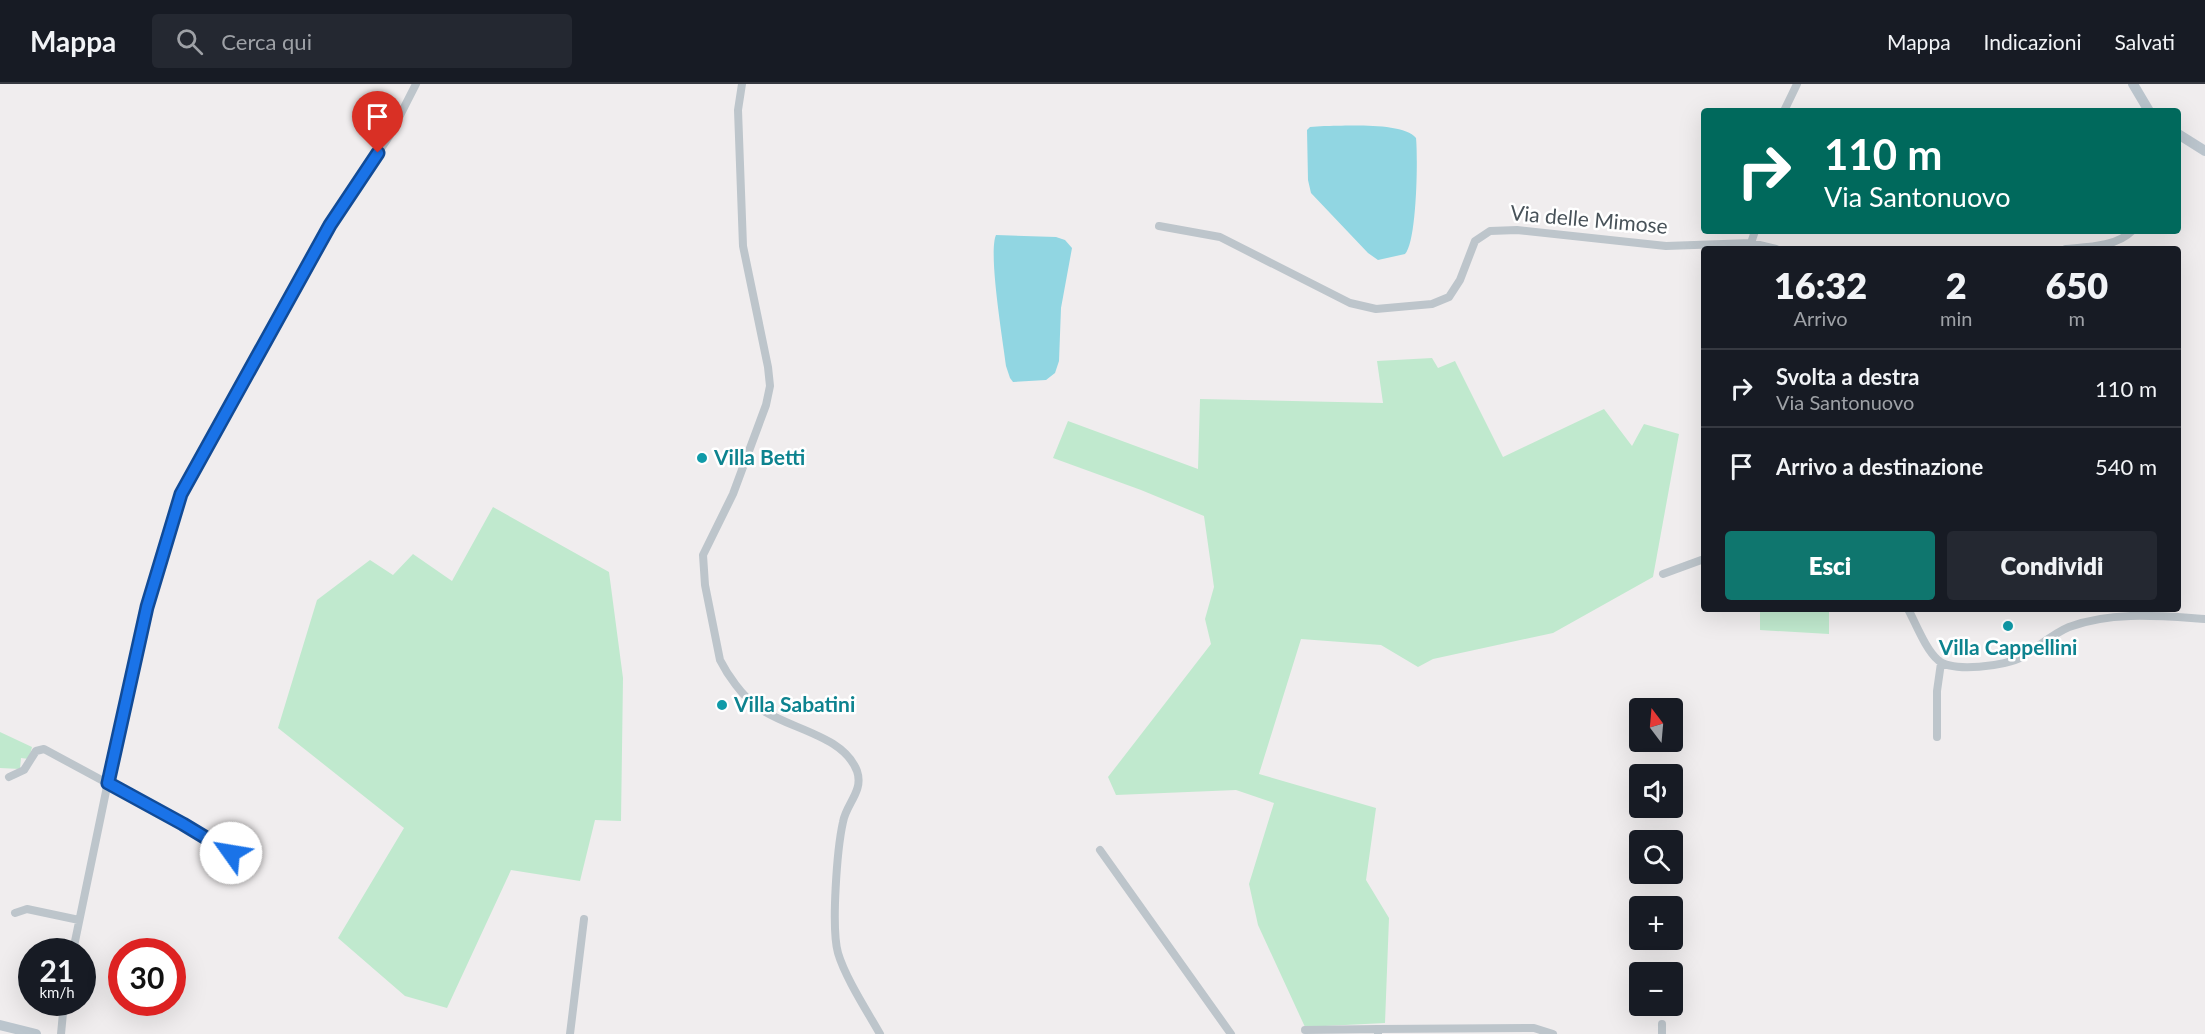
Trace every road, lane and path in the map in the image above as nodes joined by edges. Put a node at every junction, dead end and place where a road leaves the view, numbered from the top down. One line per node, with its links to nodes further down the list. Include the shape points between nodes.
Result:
1 (416, 84): 20 (street, via 390,135 330,225 181,494 147,607)
2 (742, 84): 36 (street, via 738,110 743,246 770,386 733,494 703,555 705,585 720,660 745,695 765,712 844,750 858,774 856,795 843,819 835,940 843,966)
3 (1797, 84): 5 (street)
4 (2133, 84): 6 (street)
5 (1785, 108)
6 (2147, 108)
7 (2181, 136): 8 (street)
8 (2205, 151)
9 (1159, 226): 11 (street, Via delle Mimose, via 1220,237 1350,303 1376,309 1432,304 1449,297 1476,241 1490,231 1517,230 1666,246)
10 (2127, 234): 12 (street, via 2116,241)
11 (1750, 246)
12 (2091, 246)
13 (1701, 560): 14 (street)
14 (1663, 574)
15 (1910, 612): 17 (street)
16 (2205, 619): 17 (street, via 2144,615 2088,622 2062,631 2004,665)
17 (1941, 663): 18 (street)
18 (1937, 737)
19 (9, 777): 20 (street, via 24,770 34,753 42,748)
20 (108, 783): 22 (street); 24 (street)
21 (1100, 850): 37 (street)
22 (231, 853)
23 (15, 913): 24 (street, via 27,909)
24 (79, 920): 26 (street)
25 (584, 920): 35 (street)
26 (76, 938)
27 (63, 1016): 34 (street)
28 (1662, 1024): 39 (street)
29 (0, 1025): 33 (street)
30 (1305, 1030): 32 (street)
31 (1435, 1031): 32 (street); 38 (street, via 1534,1028)
32 (1378, 1032)
33 (36, 1034)
34 (61, 1034)
35 (570, 1034)
36 (879, 1034)
37 (1232, 1034)
38 (1554, 1034)
39 (1662, 1034)

